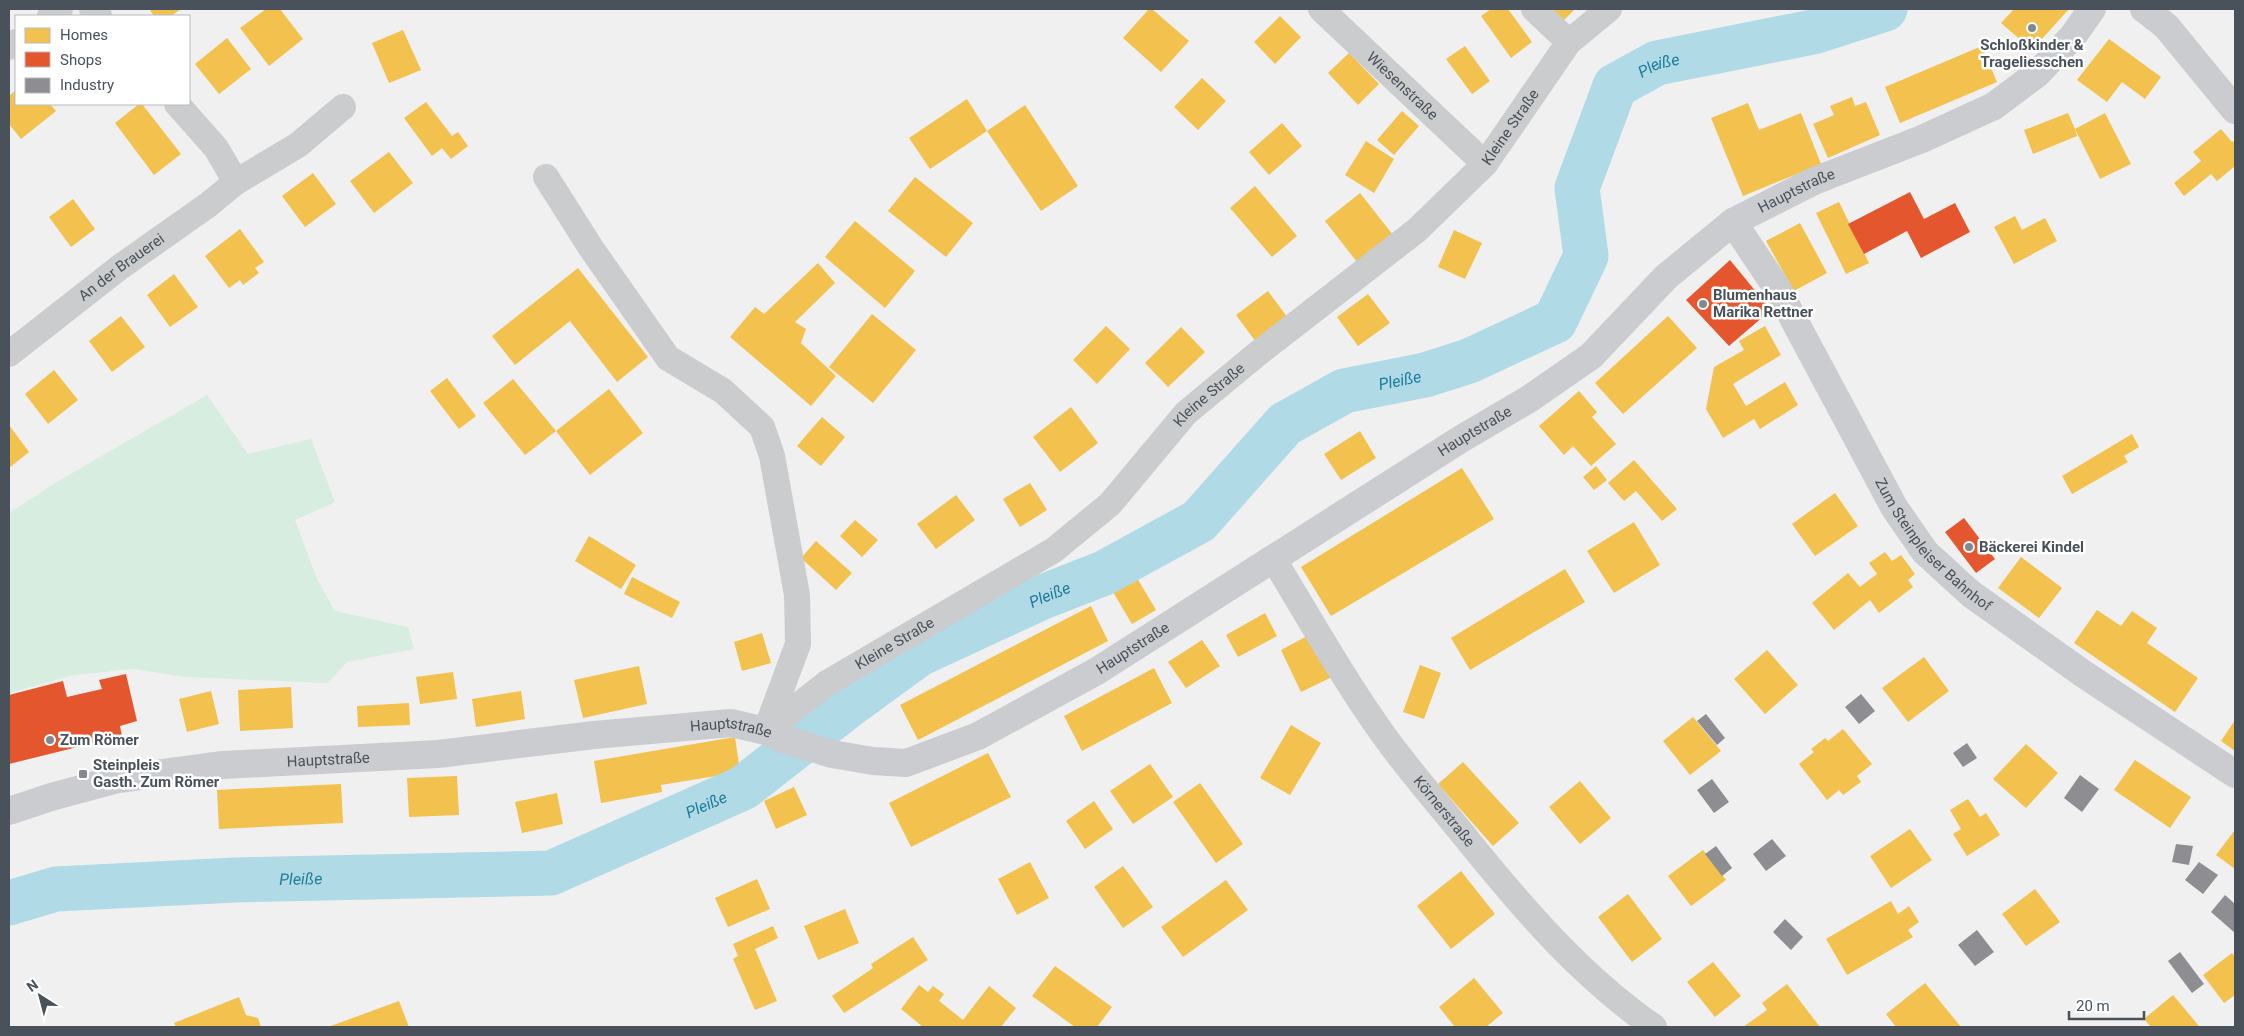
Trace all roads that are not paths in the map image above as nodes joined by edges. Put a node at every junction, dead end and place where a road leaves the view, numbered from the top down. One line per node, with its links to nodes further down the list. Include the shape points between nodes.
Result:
1 (1321, 9): 10 (street, Wiesenstraße)
2 (1534, 9): 6 (street)
3 (1609, 9): 6 (street, Kleine Straße)
4 (2092, 9): 13 (main road, Hauptstraße, via 2073,36 2038,73 1994,106 1814,182)
5 (2144, 9): 9 (main road, via 2166,26)
6 (1569, 42): 10 (street, Kleine Straße)
7 (178, 105): 12 (street, via 216,148)
8 (343, 107): 12 (street, An der Brauerei, via 298,145)
9 (2235, 110)
10 (1485, 164): 16 (street, Kleine Straße, via 1417,230 1186,413 1110,504 1054,550 827,683)
11 (546, 177): 16 (street, via 668,358 723,391 762,427 772,456 797,595 798,644)
12 (236, 182): 14 (street, An der Brauerei)
13 (1733, 222): 15 (main road, Hauptstraße, via 1666,278 1591,356 1529,399 1453,444); 17 (main road, Zum Steinpleiser Bahnhof, via 1777,288 1894,507 1925,552 1971,594 2077,670)
14 (9, 354)
15 (1274, 560): 16 (main road, Hauptstraße, via 1097,671 978,736 906,762 832,754); 19 (street, Körnerstraße, via 1339,669 1385,737 1511,894 1581,970 1623,1006)
16 (773, 734): 18 (main road, Hauptstraße, via 731,723 438,754 223,765 118,779)
17 (2235, 774)
18 (9, 811)
19 (1654, 1027)

